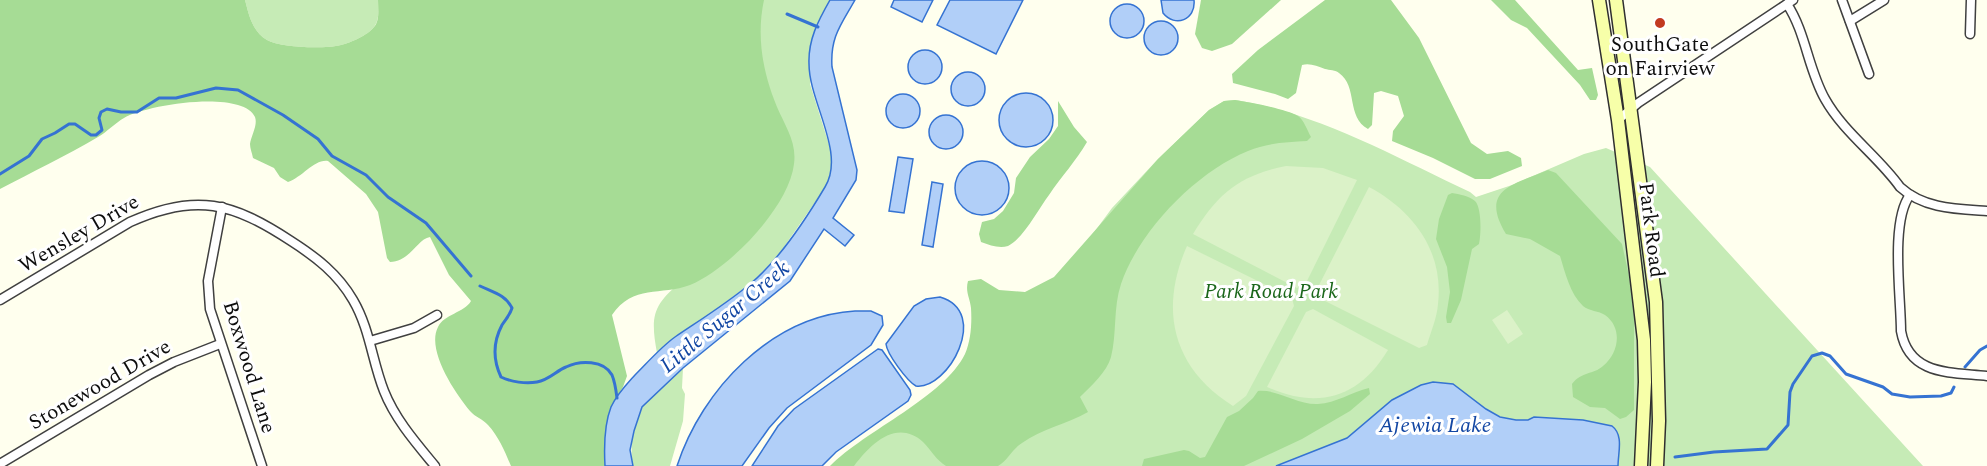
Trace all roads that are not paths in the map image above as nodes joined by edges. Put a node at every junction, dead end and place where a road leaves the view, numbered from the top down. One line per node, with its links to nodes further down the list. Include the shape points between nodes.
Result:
1 (1599, 0): 11 (main road, Park Road)
2 (1616, 0): 10 (main road, Park Road)
3 (1842, 0): 7 (street)
4 (1884, 0): 7 (street)
5 (1971, 0): 8 (street)
6 (1790, 2): 10 (street); 12 (street, via 1824,99 1841,123)
7 (1850, 21): 9 (street)
8 (1970, 34)
9 (1869, 74)
10 (1630, 109): 11 (street); 24 (main road, Park Road, via 1656,302)
11 (1618, 120): 23 (main road, Park Road, via 1644,340)
12 (1910, 195): 14 (street, via 1944,208); 19 (street, via 1902,209 1899,244 1903,341 1911,355 1929,368)
13 (222, 207): 15 (street, Wensley Drive, via 184,205 150,213); 17 (street, Wensley Drive, via 265,224 326,267 353,299); 18 (street, Boxwood Lane, via 208,281 210,309)
14 (1987, 211)
15 (0, 300)
16 (437, 315): 17 (street, via 414,328)
17 (370, 341): 22 (street, Wensley Drive, via 389,402)
18 (220, 344): 20 (street, Stonewood Drive, via 149,375); 21 (street, Boxwood Lane)
19 (1987, 376)
20 (0, 464)
21 (262, 466)
22 (435, 466)
23 (1641, 466)
24 (1657, 466)

